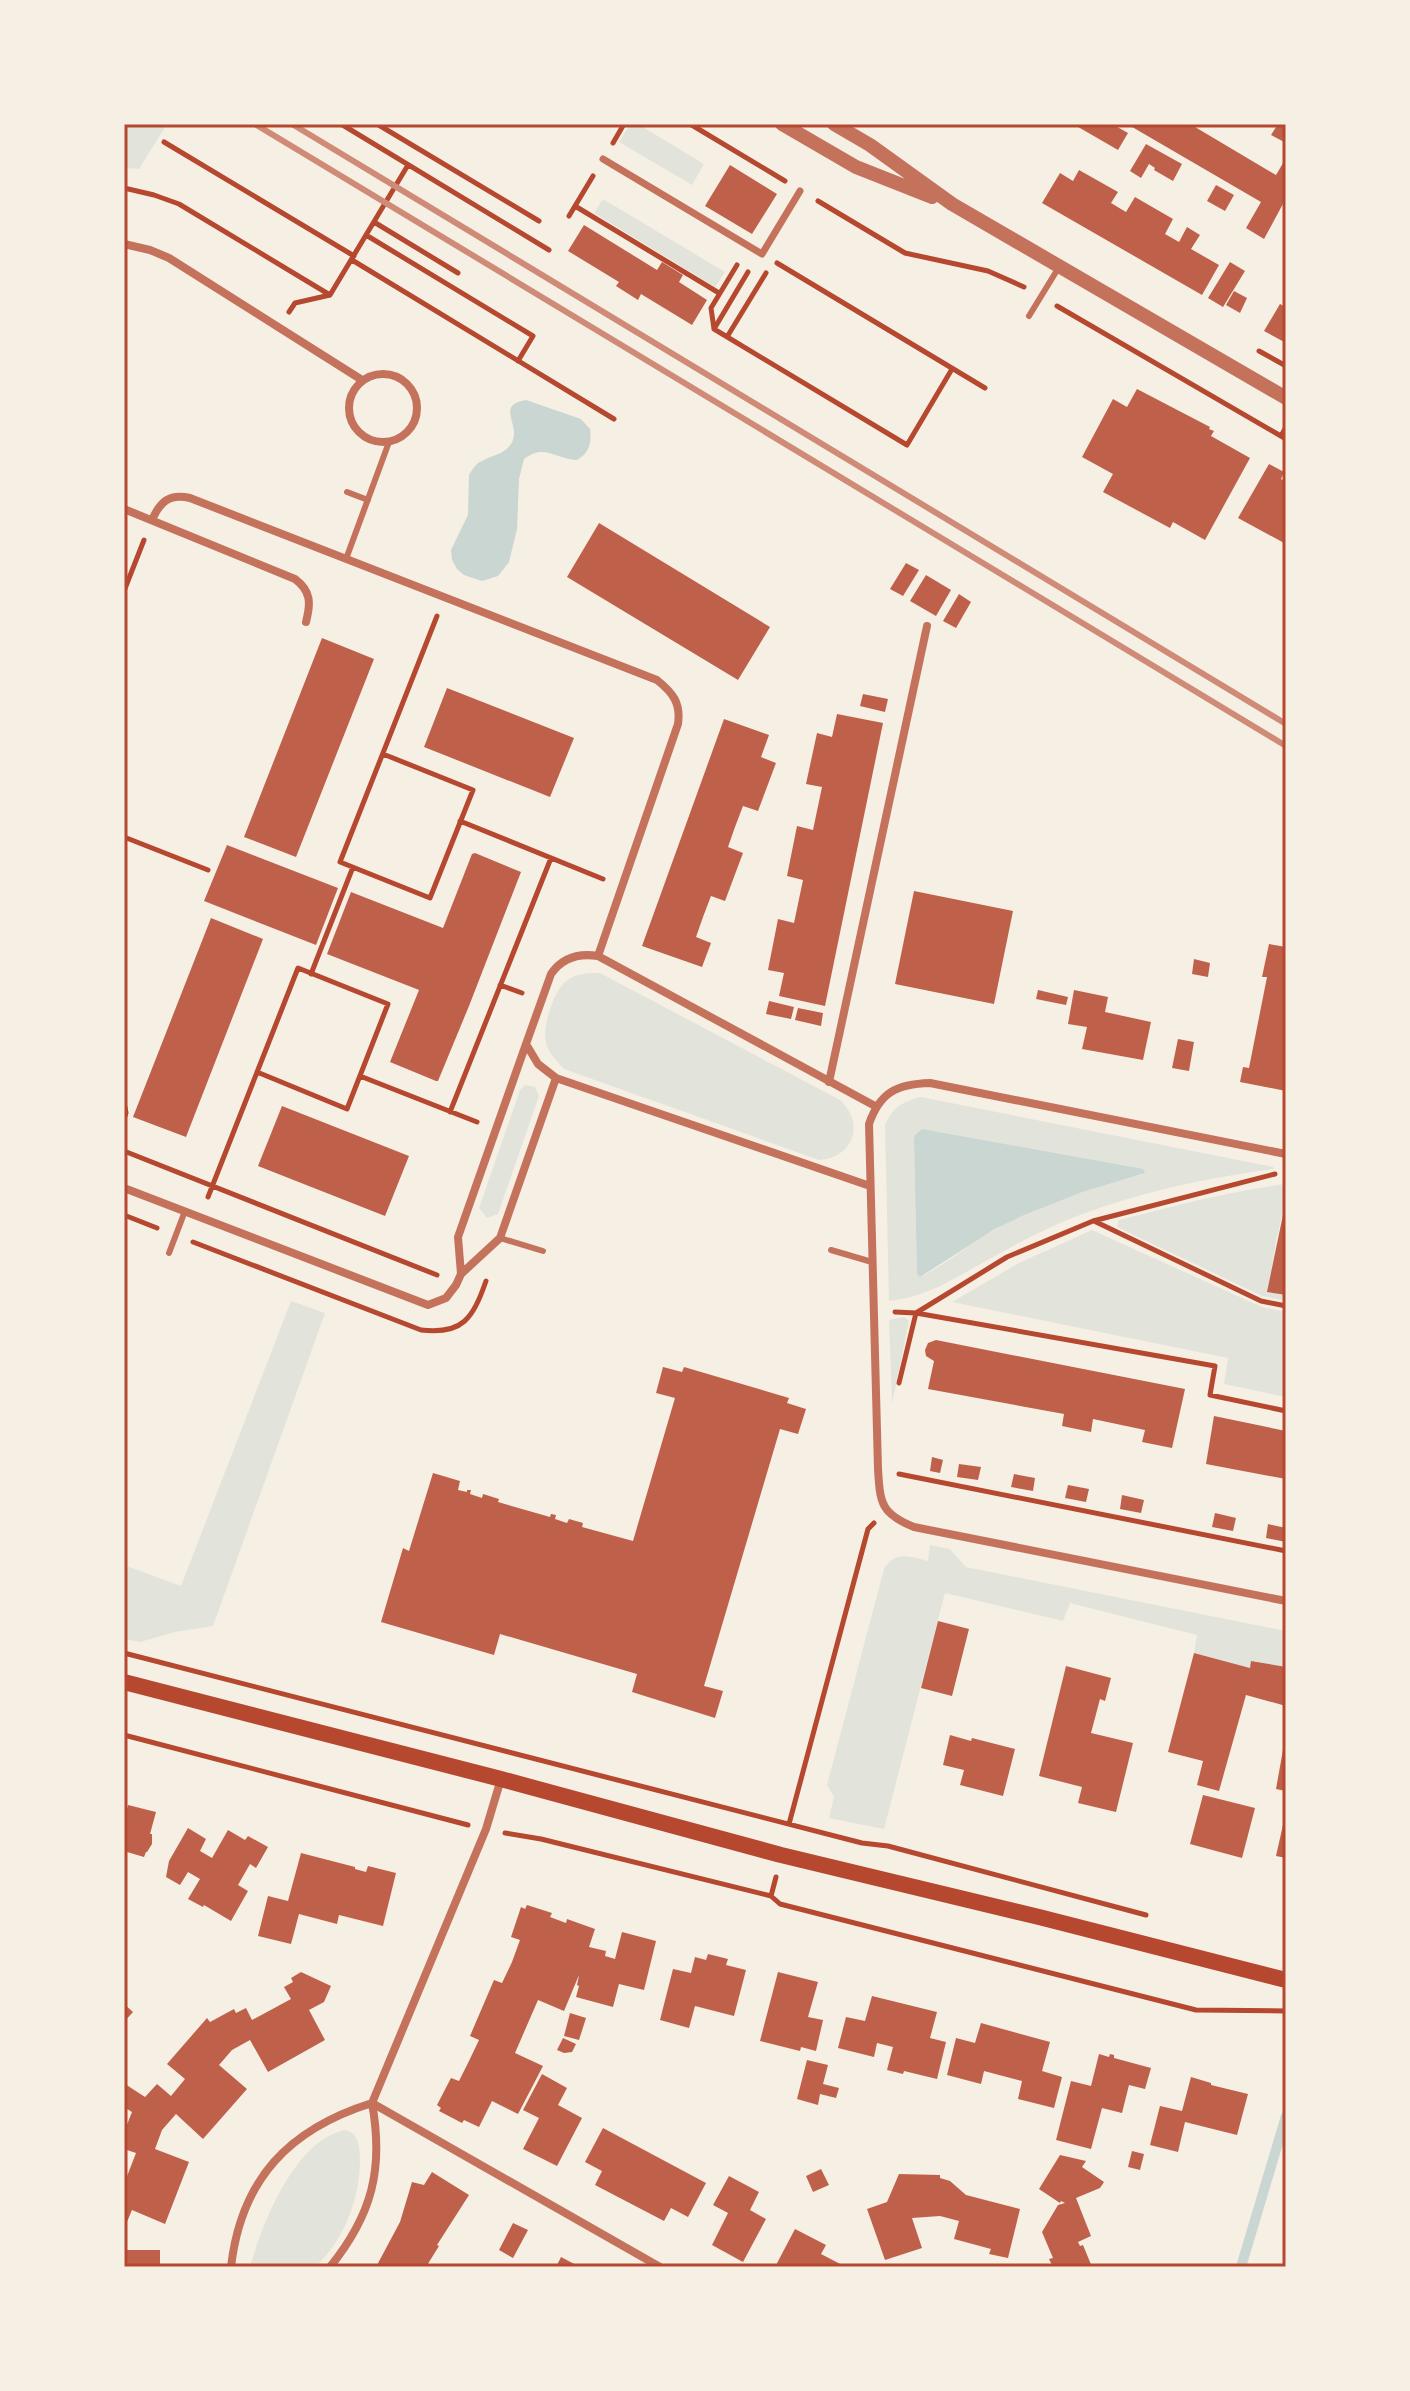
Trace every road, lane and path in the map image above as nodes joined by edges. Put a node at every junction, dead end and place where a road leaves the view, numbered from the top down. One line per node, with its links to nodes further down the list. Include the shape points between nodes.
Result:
1 (341, 124): 8 (path)
2 (377, 124): 15 (path)
3 (690, 124): 11 (path)
4 (782, 124): 12 (street, via 856,167)
5 (834, 124): 12 (street)
6 (164, 142): 20 (path)
7 (603, 159): 11 (street, via 762,254)
8 (408, 165): 16 (path); 19 (path)
9 (596, 171): 13 (path)
10 (124, 188): 26 (path, via 179,204)
11 (800, 191): 27 (path, via 905,253 988,271)
12 (952, 204): 22 (street)
13 (575, 206): 14 (path); 25 (path)
14 (569, 216)
15 (539, 221)
16 (374, 222): 17 (path); 24 (path)
17 (366, 235): 20 (path); 32 (path, via 534,335)
18 (124, 244): 29 (street, via 169,258)
19 (549, 250)
20 (353, 258): 26 (path); 32 (path)
21 (737, 265): 25 (path)
22 (1059, 267): 27 (lane); 36 (street)
23 (748, 272): 30 (path)
24 (458, 273)
25 (719, 293): 30 (path, via 712,306)
26 (330, 295): 29 (path, via 295,303)
27 (1040, 297): 28 (lane); 39 (path)
28 (1029, 316)
29 (279, 328): 34 (street)
30 (714, 329): 31 (path)
31 (727, 337): 33 (path, via 773,261); 41 (path)
32 (518, 361): 37 (path)
33 (952, 369): 35 (path); 41 (path)
34 (362, 380): 40 (street, via 349,402 354,427 364,437); 40 (street, via 389,373 412,388 417,414 412,427)
35 (985, 388)
36 (1286, 398)
37 (614, 419)
38 (1286, 427): 39 (path)
39 (1284, 438)
40 (389, 442): 44 (lane)
41 (907, 445): 42 (path)
42 (902, 453)
43 (347, 492): 44 (lane)
44 (368, 500): 47 (lane)
45 (124, 509): 46 (street)
46 (152, 520): 47 (street, via 161,502 183,496); 48 (path); 50 (street, via 295,579 309,596)
47 (346, 559): 49 (street)
48 (124, 591)
49 (445, 598): 52 (path); 58 (street, via 657,680 676,700 678,724)
50 (306, 622)
51 (927, 626): 65 (street)
52 (383, 754): 53 (path, via 473,790); 56 (path, via 340,862)
53 (460, 821): 55 (path); 56 (path, via 430,898)
54 (124, 837): 57 (path)
55 (551, 858): 58 (path); 68 (path)
56 (353, 867): 60 (path)
57 (208, 870)
58 (622, 887): 59 (street)
59 (598, 956): 61 (street, via 576,956 557,966); 65 (street)
60 (311, 974): 62 (path, via 298,968); 63 (path, via 388,1004)
61 (526, 1044): 64 (street, via 538,1064); 70 (street)
62 (257, 1072): 63 (path, via 347,1109); 74 (path)
63 (360, 1076): 68 (path)
64 (556, 1078): 75 (street); 82 (street)
65 (829, 1082): 67 (street)
66 (124, 1102): 69 (path)
67 (875, 1106): 72 (street, via 909,1083 930,1083); 75 (street, via 869,1124)
68 (450, 1112): 70 (path)
69 (124, 1119)
70 (497, 1129): 87 (street, via 458,1237)
71 (124, 1151): 74 (path)
72 (1286, 1154)
73 (1286, 1171): 80 (path)
74 (212, 1186): 79 (path); 87 (path)
75 (870, 1186): 86 (street)
76 (124, 1188): 77 (street)
77 (185, 1211): 79 (street); 81 (lane)
78 (124, 1215): 81 (path)
79 (200, 1217): 87 (street, via 428,1305 446,1298)
80 (1093, 1221): 88 (path, via 1261,1301); 90 (path, via 1007,1257)
81 (176, 1235): 85 (lane); 91 (path, via 421,1330)
82 (500, 1238): 84 (lane); 87 (street)
83 (831, 1250): 86 (lane)
84 (543, 1251)
85 (169, 1253)
86 (872, 1262): 89 (street)
87 (459, 1278)
88 (1286, 1306)
89 (874, 1312): 90 (path); 93 (street)
90 (916, 1313): 92 (path, via 1215,1366 1210,1395)
91 (456, 1327)
92 (1286, 1411)
93 (878, 1469): 94 (street); 95 (path)
94 (885, 1510): 96 (street, via 914,1527); 101 (path, via 868,1529)
95 (1286, 1551)
96 (1286, 1601)
97 (124, 1653): 101 (path)
98 (124, 1682): 100 (main road)
99 (124, 1735): 102 (path)
100 (501, 1779): 102 (street); 103 (main road)
101 (789, 1824): 103 (path); 105 (path)
102 (486, 1829): 104 (path); 108 (street)
103 (781, 1855): 104 (path); 106 (main road)
104 (771, 1896): 107 (path, via 780,1904 1196,2010)
105 (1156, 1918)
106 (1286, 1980)
107 (1286, 2011)
108 (372, 2103): 109 (street, via 317,2125 272,2164 243,2214); 110 (street, via 377,2133 372,2192 362,2220); 111 (street)
109 (231, 2267)
110 (330, 2267)
111 (660, 2267)

